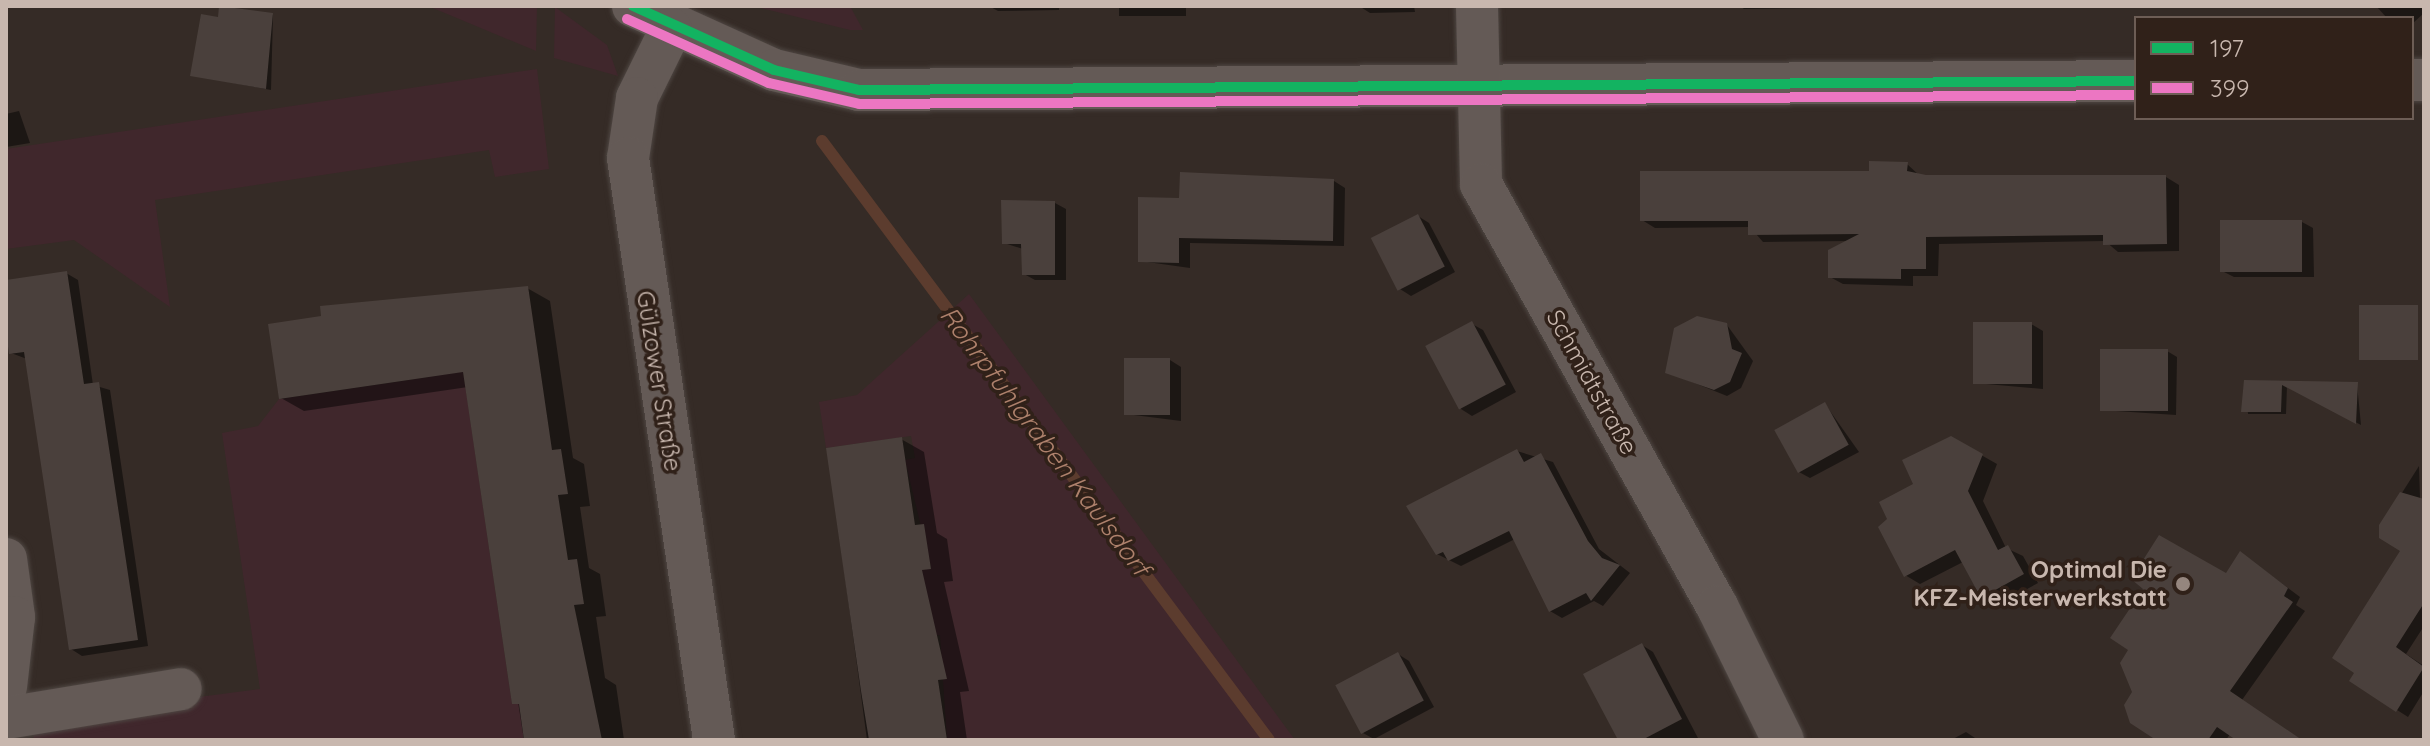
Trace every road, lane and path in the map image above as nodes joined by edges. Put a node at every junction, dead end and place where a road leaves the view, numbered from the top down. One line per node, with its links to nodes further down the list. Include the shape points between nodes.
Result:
1 (633, 6): 3 (street)
2 (1477, 6): 5 (street, Schmidtstraße)
3 (671, 29): 5 (street, via 774,70 859,90); 10 (street, Gülzower Straße, via 637,98 628,158)
4 (2134, 81): 5 (street)
5 (1477, 86): 11 (street, Schmidtstraße, via 1481,184 1717,606)
6 (6, 559): 7 (street, via 14,617)
7 (6, 687)
8 (181, 689): 9 (street)
9 (6, 718)
10 (714, 740)
11 (1783, 740)

